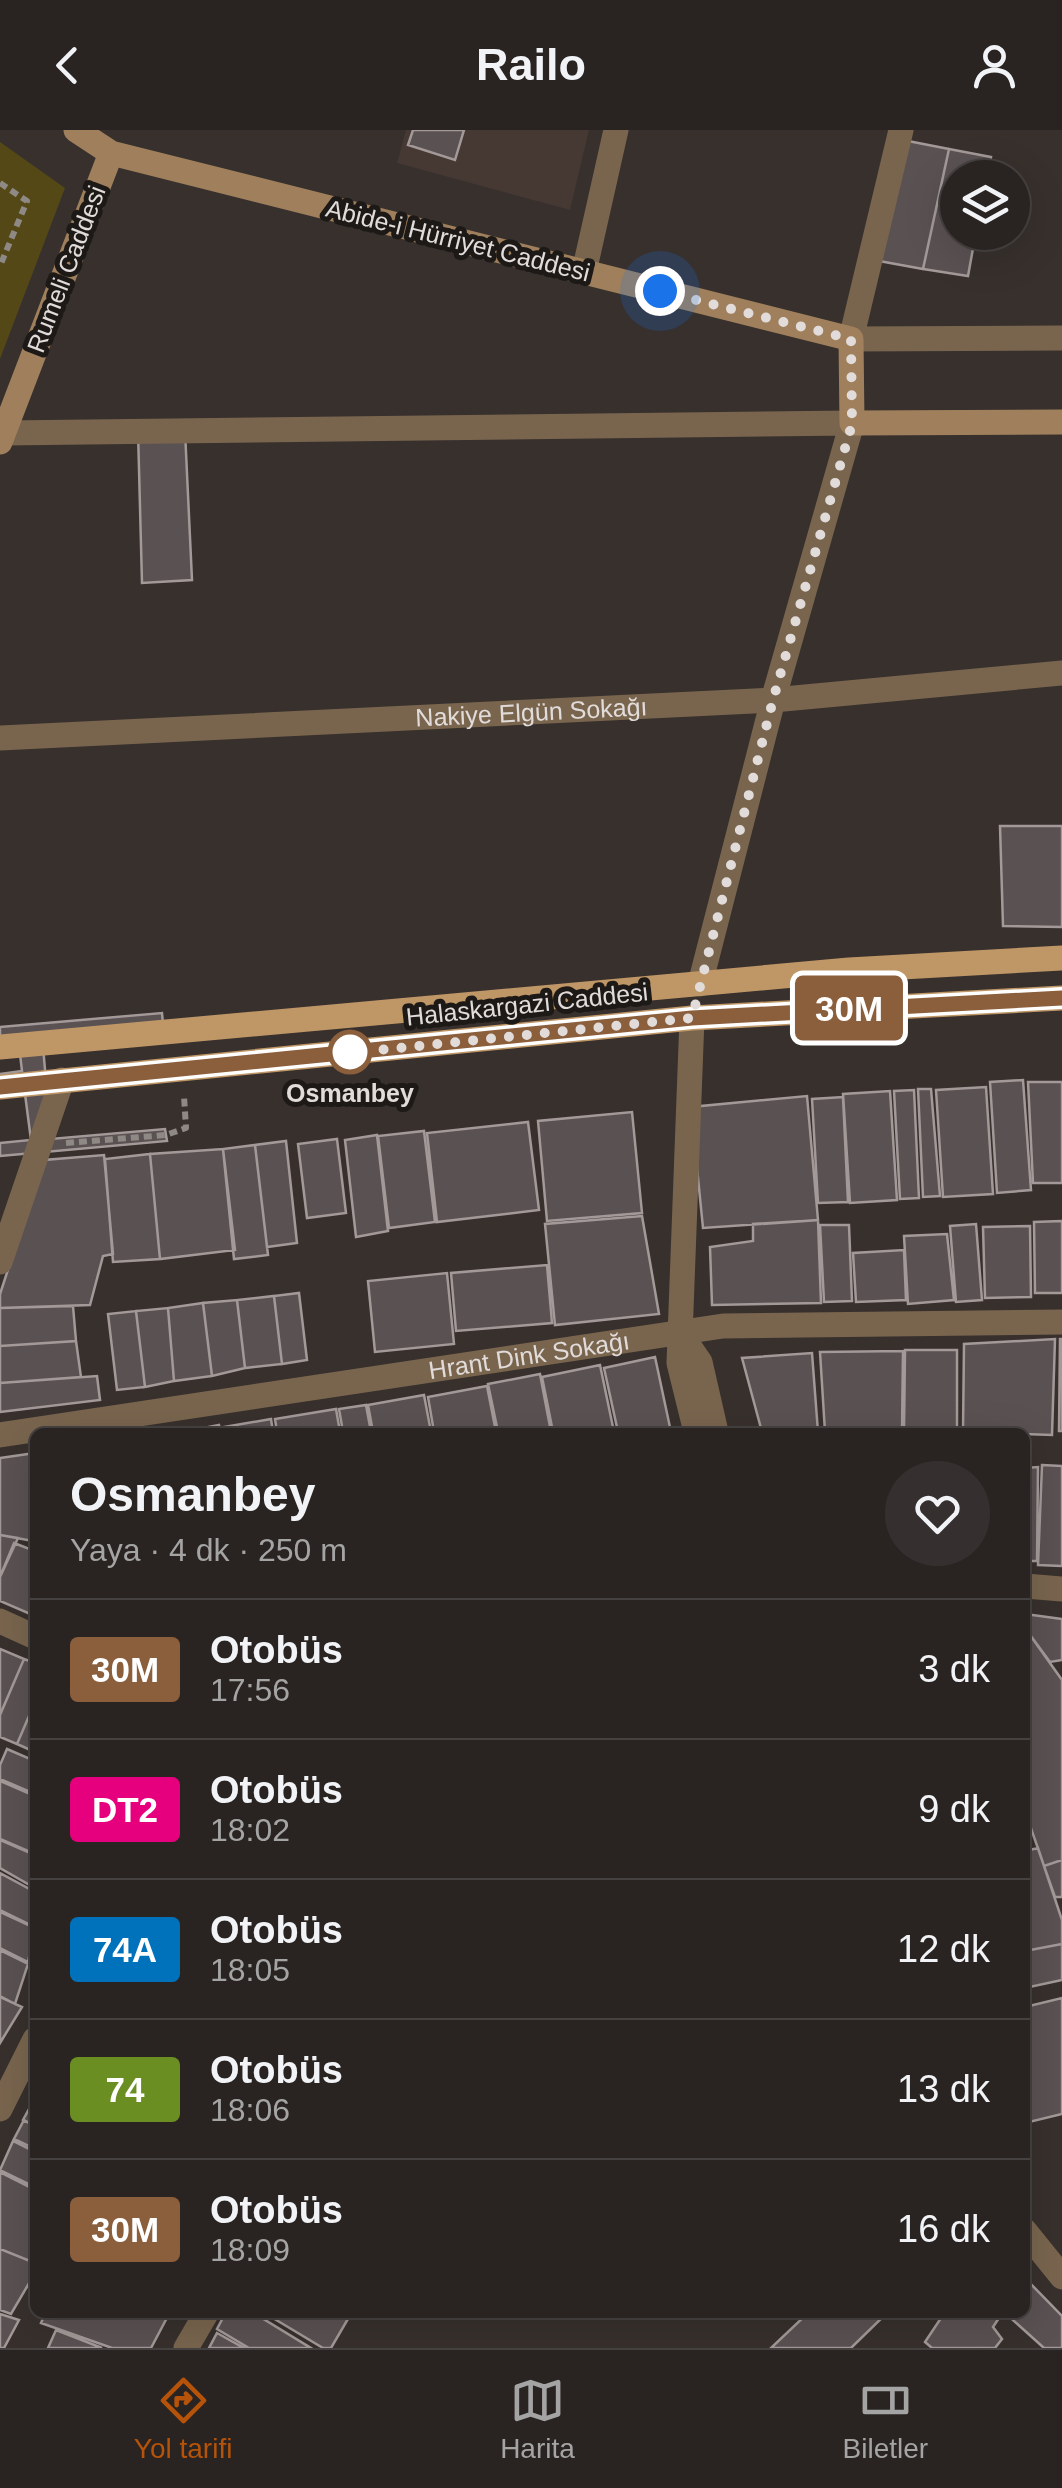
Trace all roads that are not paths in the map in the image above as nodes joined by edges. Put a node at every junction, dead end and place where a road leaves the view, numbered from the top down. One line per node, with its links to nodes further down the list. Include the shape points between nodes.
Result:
1 (76, 130): 4 (main road, Abide-i Hürriyet Caddesi)
2 (616, 130): 5 (street)
3 (901, 130): 7 (street)
4 (111, 153): 5 (main road, Abide-i Hürriyet Caddesi); 10 (main road, Rumeli Caddesi)
5 (584, 272): 7 (main road, Abide-i Hürriyet Caddesi)
6 (1062, 338): 7 (street)
7 (851, 339): 9 (main road)
8 (1062, 422): 9 (main road)
9 (852, 424): 10 (street); 12 (street)
10 (2, 438)
11 (1062, 672): 12 (street, Nakiye Elgün Sokağı)
12 (773, 700): 13 (street, Nakiye Elgün Sokağı); 15 (street)
13 (0, 738)
14 (1062, 958): 15 (main road, Halaskargazi Caddesi)
15 (700, 984): 17 (main road); 18 (main road, Halaskargazi Caddesi)
16 (1062, 998): 17 (main road, Halaskargazi Caddesi)
17 (692, 1018): 19 (main road, Halaskargazi Caddesi); 23 (street)
18 (0, 1047)
19 (62, 1080): 20 (main road, Halaskargazi Caddesi); 21 (street)
20 (0, 1087)
21 (0, 1262)
22 (1062, 1322): 23 (street, Hrant Dink Sokağı, via 723,1326)
23 (680, 1333): 24 (street, Hrant Dink Sokağı); 25 (street, via 679,1364); 26 (street, via 700,1362)
24 (47, 1428)
25 (695, 1428)
26 (715, 1428)
27 (30, 1430): 28 (street, Hrant Dink Sokağı)
28 (0, 1435)
29 (1030, 1586): 30 (street)
30 (1062, 1588)
31 (0, 1621): 32 (street)
32 (30, 1635)
33 (30, 2049): 34 (street)
34 (0, 2109)
35 (1030, 2237): 36 (street)
36 (1062, 2277)
37 (203, 2318): 38 (street)
38 (186, 2348)

